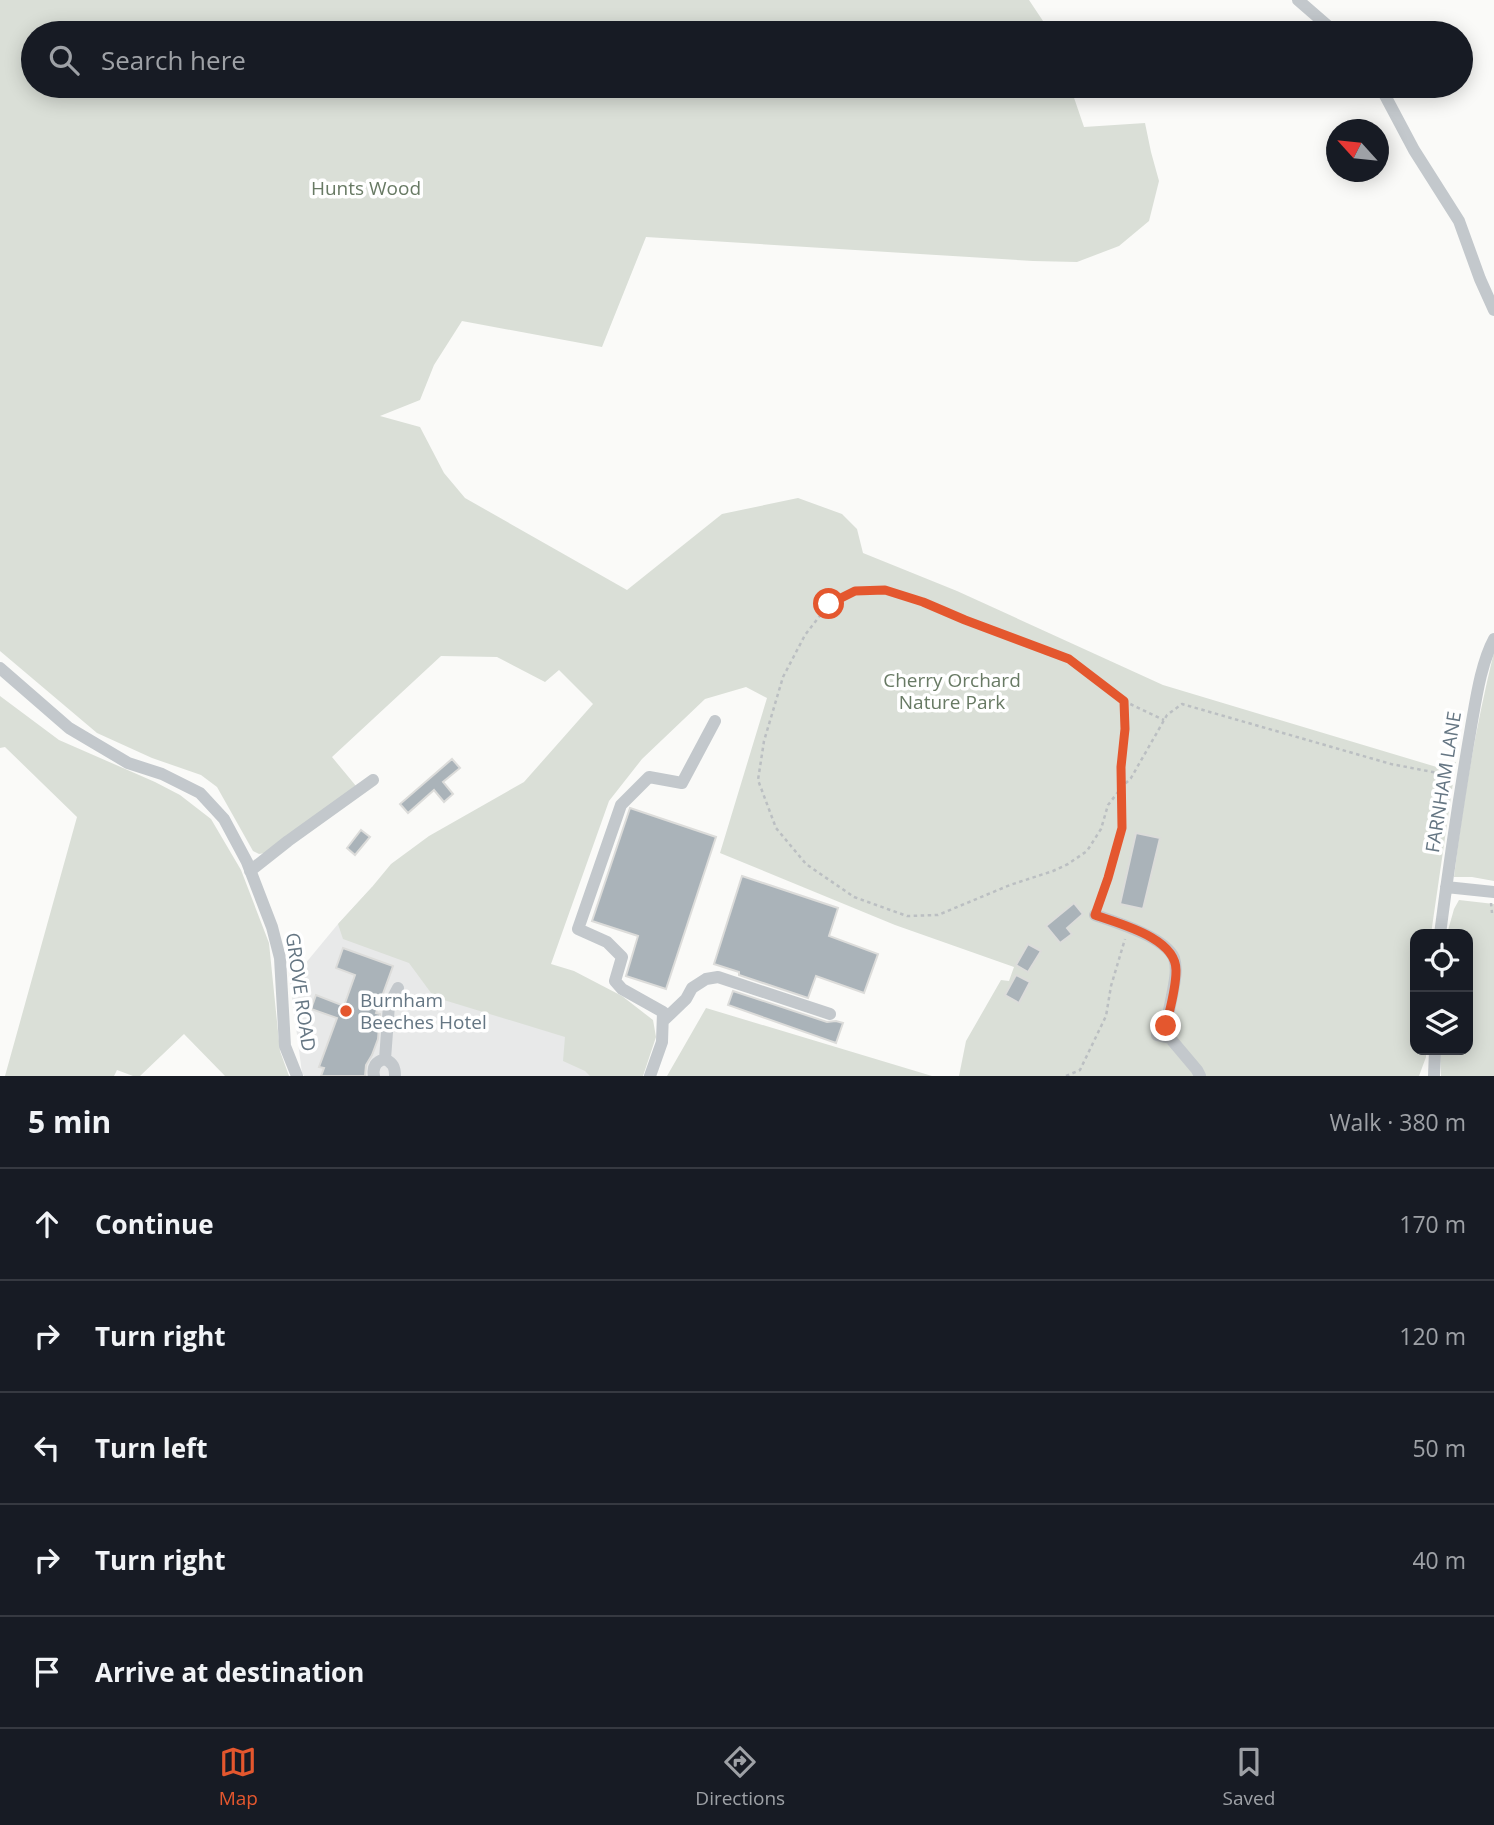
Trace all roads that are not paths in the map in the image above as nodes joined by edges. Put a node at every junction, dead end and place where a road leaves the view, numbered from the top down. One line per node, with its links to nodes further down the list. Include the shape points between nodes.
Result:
1 (1298, 0): 2 (street)
2 (1322, 21)
3 (1386, 98): 4 (street, via 1459,221)
4 (1494, 310)
5 (1494, 639): 10 (street, FARNHAM LANE, via 1478,693)
6 (0, 668): 9 (street, GROVE ROAD, via 69,728 128,763 200,793 224,819)
7 (715, 721): 16 (street, via 682,783 649,777 621,805 578,929 607,942 622,957 615,981 663,1012)
8 (373, 780): 9 (street)
9 (250, 871): 19 (street, GROVE ROAD, via 280,958 285,1046)
10 (1446, 887): 11 (street); 13 (street, FARNHAM LANE)
11 (1494, 892)
12 (1095, 915): 23 (street, via 1158,942 1173,956 1176,970 1164,1036)
13 (1441, 929)
14 (398, 988): 18 (street, via 389,1005)
15 (830, 1014): 16 (street, via 718,976 692,988)
16 (663, 1021): 22 (street, via 662,1042)
17 (1435, 1055): 24 (street)
18 (385, 1059): 20 (street, via 375,1064); 21 (street, via 395,1068)
19 (296, 1076)
20 (374, 1076)
21 (395, 1076)
22 (650, 1076)
23 (1200, 1076)
24 (1434, 1076)

